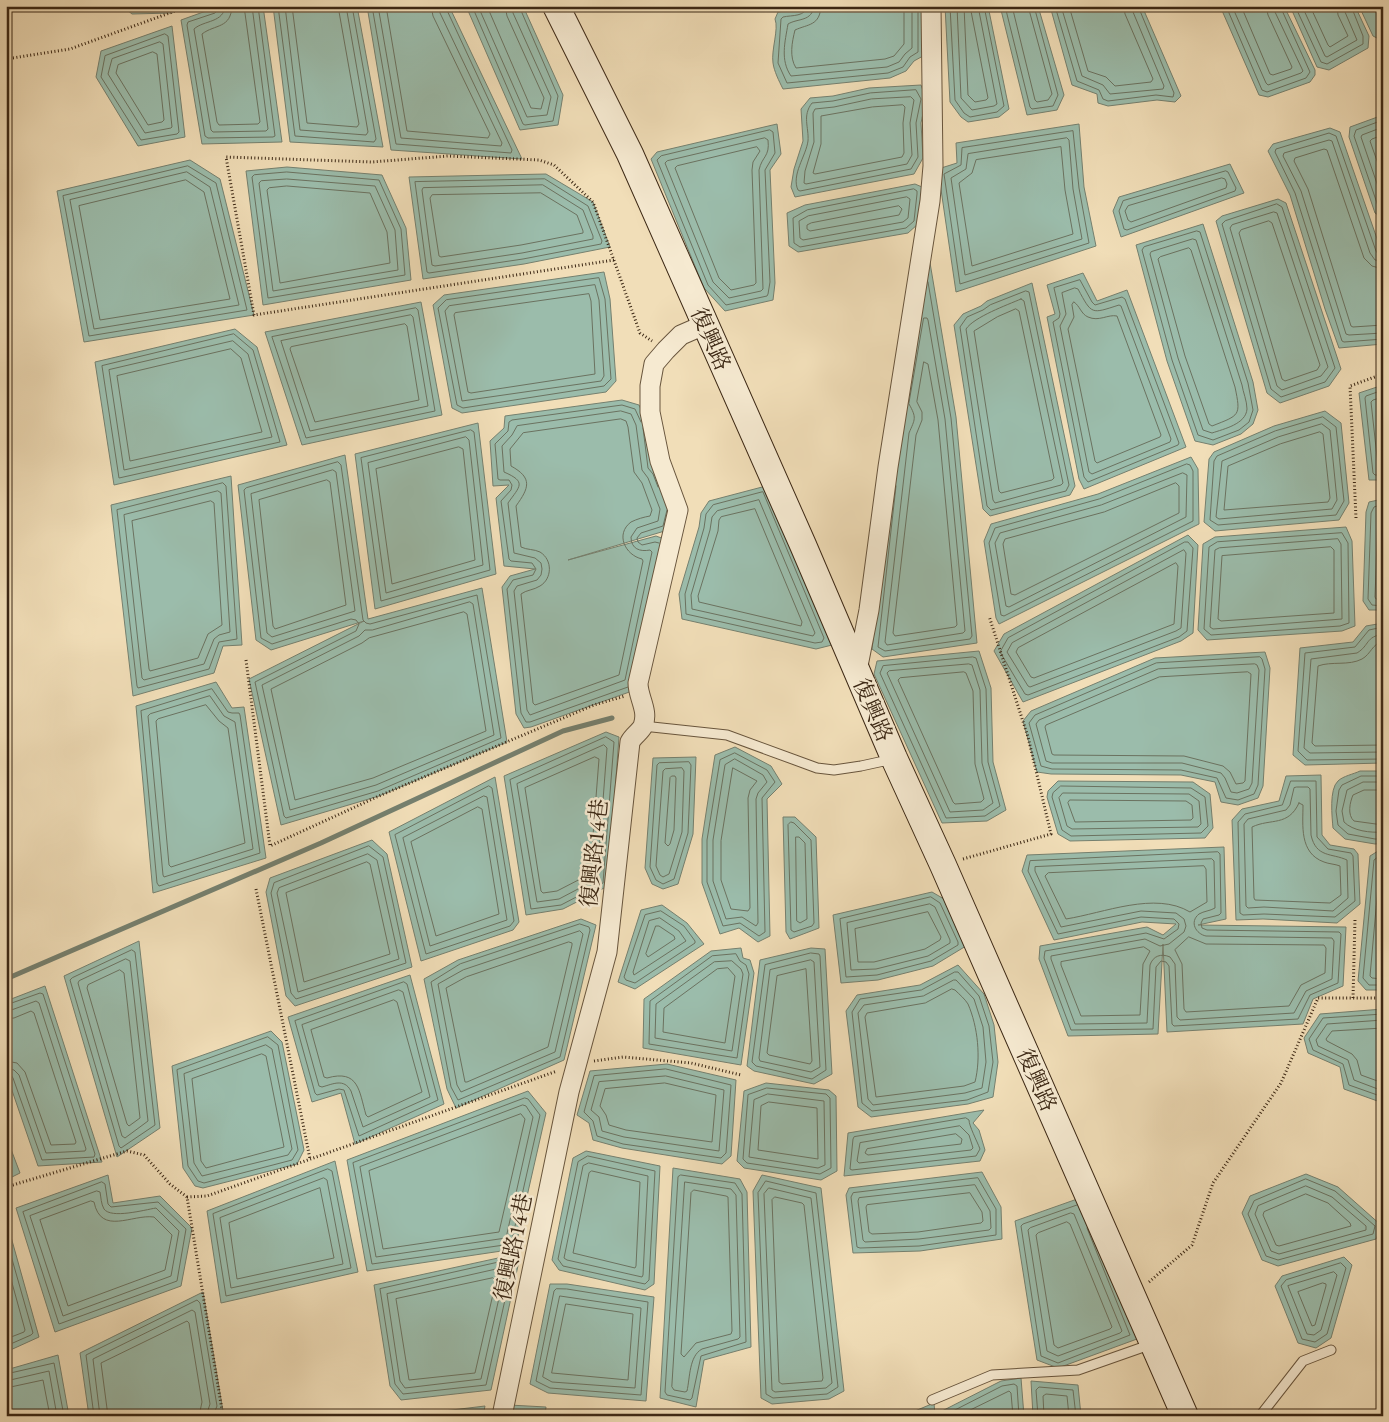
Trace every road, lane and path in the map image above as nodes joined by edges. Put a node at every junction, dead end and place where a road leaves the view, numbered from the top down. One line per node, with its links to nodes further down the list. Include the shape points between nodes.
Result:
1 (189, 6): 4 (path, via 70,49)
2 (556, 6): 6 (street, 復興路, via 630,154)
3 (931, 6): 12 (street, via 933,156 930,201 888,467 870,610)
4 (6, 59)
5 (614, 260): 5 (path, via 592,202 554,165 539,160 448,156 372,162 226,157 254,315); 7 (path, via 640,333)
6 (704, 325): 7 (street, via 681,335); 12 (street, 復興路)
7 (666, 350): 13 (street, via 654,364 650,412 660,461 678,510)
8 (1383, 374): 9 (path, via 1350,386)
9 (1356, 518)
10 (989, 616): 16 (path, via 1028,737 1051,834)
11 (246, 660): 13 (path, via 270,846 379,796 594,706)
12 (857, 671): 15 (street, 復興路)
13 (638, 692): 14 (street, via 644,703)
14 (643, 726): 15 (lane, via 727,735 817,768 834,770); 21 (street, 復興路14巷, via 630,742 607,952)
15 (894, 758): 16 (street, 復興路)
16 (943, 865): 26 (street, 復興路)
17 (256, 889): 23 (path)
18 (1355, 919): 19 (path)
19 (1353, 998): 20 (path); 26 (path, via 1318,998 1281,1082 1213,1183 1192,1245)
20 (1383, 998)
21 (577, 1064): 22 (path, via 623,1057 691,1063); 23 (path); 31 (street, 復興路14巷)
22 (741, 1075)
23 (310, 1160): 25 (path, via 207,1196)
24 (6, 1187): 25 (path, via 127,1151 144,1155 170,1184)
25 (187, 1197): 30 (path)
26 (1133, 1295): 27 (street, 復興路)
27 (1154, 1344): 29 (lane, via 1078,1370 992,1374); 32 (street, 復興路)
28 (1331, 1350): 33 (lane, via 1303,1361)
29 (932, 1400)
30 (223, 1416)
31 (502, 1416)
32 (1185, 1416)
33 (1260, 1416)

